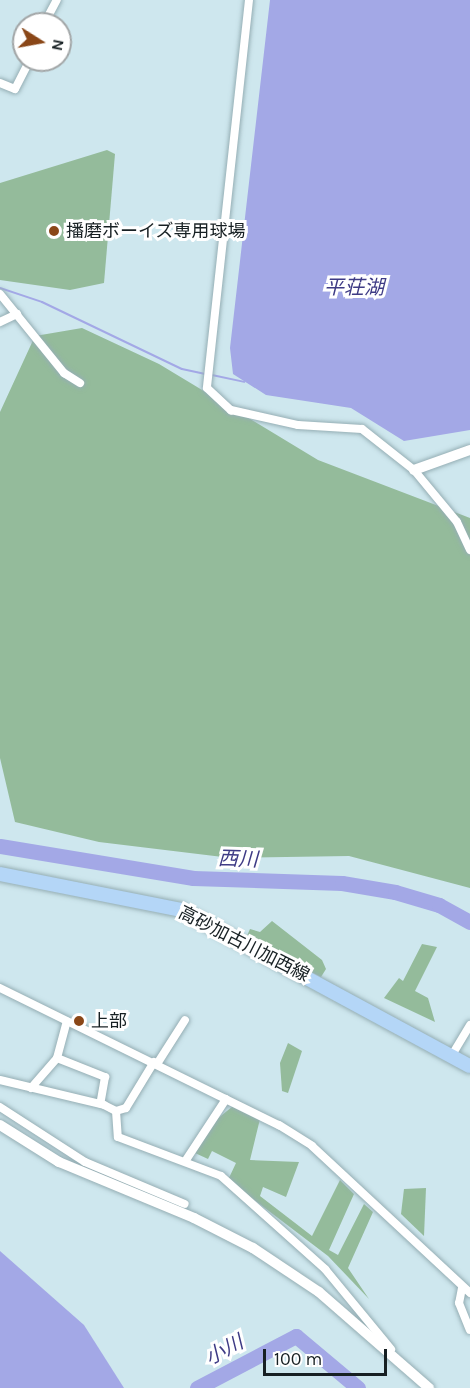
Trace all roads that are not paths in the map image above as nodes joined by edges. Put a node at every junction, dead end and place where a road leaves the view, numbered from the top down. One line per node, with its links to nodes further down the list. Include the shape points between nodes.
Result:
1 (249, 0): 9 (street, via 207,388 231,410 298,424 362,429)
2 (24, 72): 3 (street, via 15,89)
3 (0, 82)
4 (0, 294): 5 (street)
5 (17, 314): 6 (street); 7 (street, via 64,373)
6 (0, 322)
7 (80, 383)
8 (470, 450): 9 (street)
9 (414, 470): 10 (street, via 457,522)
10 (470, 550)
11 (0, 874): 16 (main road, 高砂加古川加西線, via 181,910)
12 (0, 988): 14 (street)
13 (185, 1020): 18 (street)
14 (67, 1021): 17 (street); 18 (street)
15 (470, 1025): 16 (street)
16 (452, 1055): 19 (main road, 高砂加古川加西線)
17 (57, 1058): 21 (street); 23 (street, via 105,1077)
18 (156, 1063): 22 (street); 25 (street, via 126,1108)
19 (470, 1066)
20 (0, 1080): 21 (street)
21 (32, 1088): 23 (street)
22 (226, 1098): 27 (street); 29 (street, via 312,1146)
23 (100, 1104): 25 (street)
24 (0, 1107): 28 (street, via 77,1157)
25 (116, 1111): 27 (street, via 118,1137)
26 (0, 1125): 32 (street, via 59,1162 194,1218 252,1248)
27 (186, 1160): 32 (street, via 221,1176 263,1218 306,1250)
28 (185, 1204)
29 (462, 1288): 30 (street); 31 (street, via 459,1303)
30 (470, 1293)
31 (470, 1330)
32 (391, 1349): 33 (street)
33 (429, 1388)

